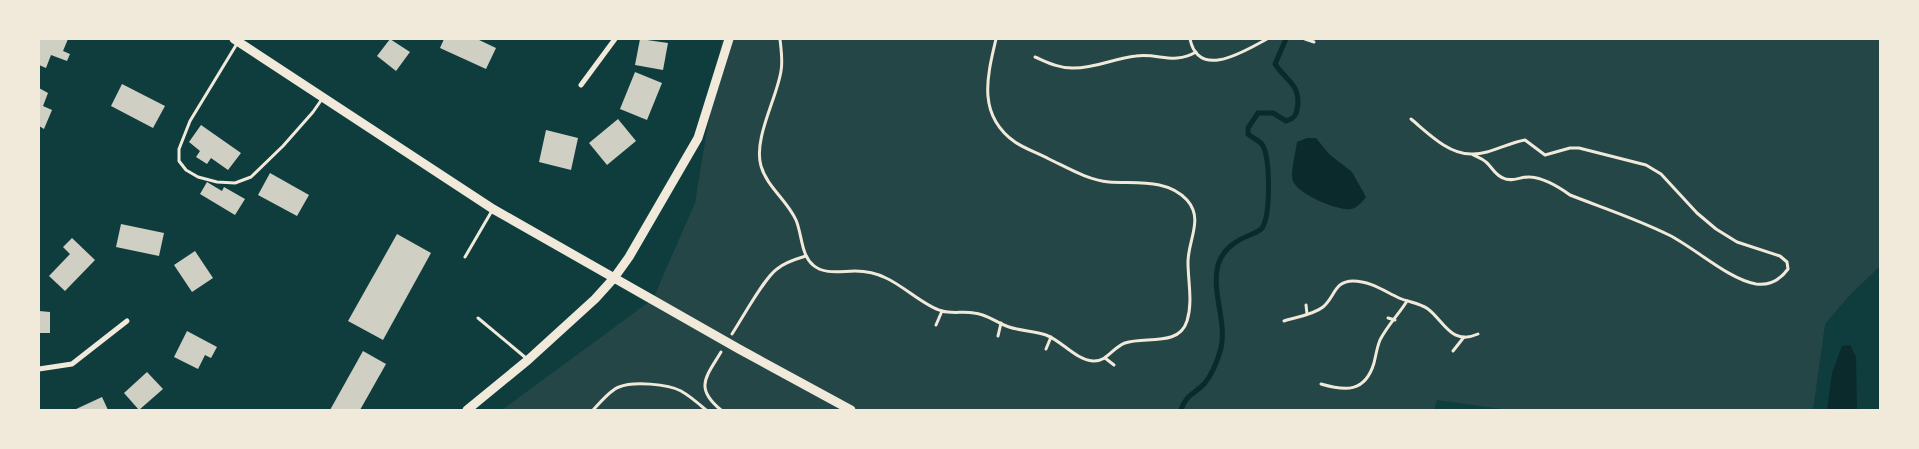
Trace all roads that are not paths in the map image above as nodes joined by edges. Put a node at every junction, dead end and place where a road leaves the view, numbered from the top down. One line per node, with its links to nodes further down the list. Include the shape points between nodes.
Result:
1 (615, 39): 4 (street)
2 (729, 39): 8 (street, via 698,138)
3 (236, 40): 5 (street); 5 (lane, via 190,121 179,150 179,161 186,170 217,182 235,183 251,177 301,126)
4 (581, 85)
5 (323, 97): 6 (street)
6 (493, 209): 7 (lane); 8 (street)
7 (465, 257)
8 (614, 278): 11 (street); 14 (street)
9 (478, 318): 11 (lane)
10 (127, 320): 12 (street, via 72,364)
11 (528, 360): 13 (street)
12 (39, 369)
13 (467, 410)
14 (851, 410)

